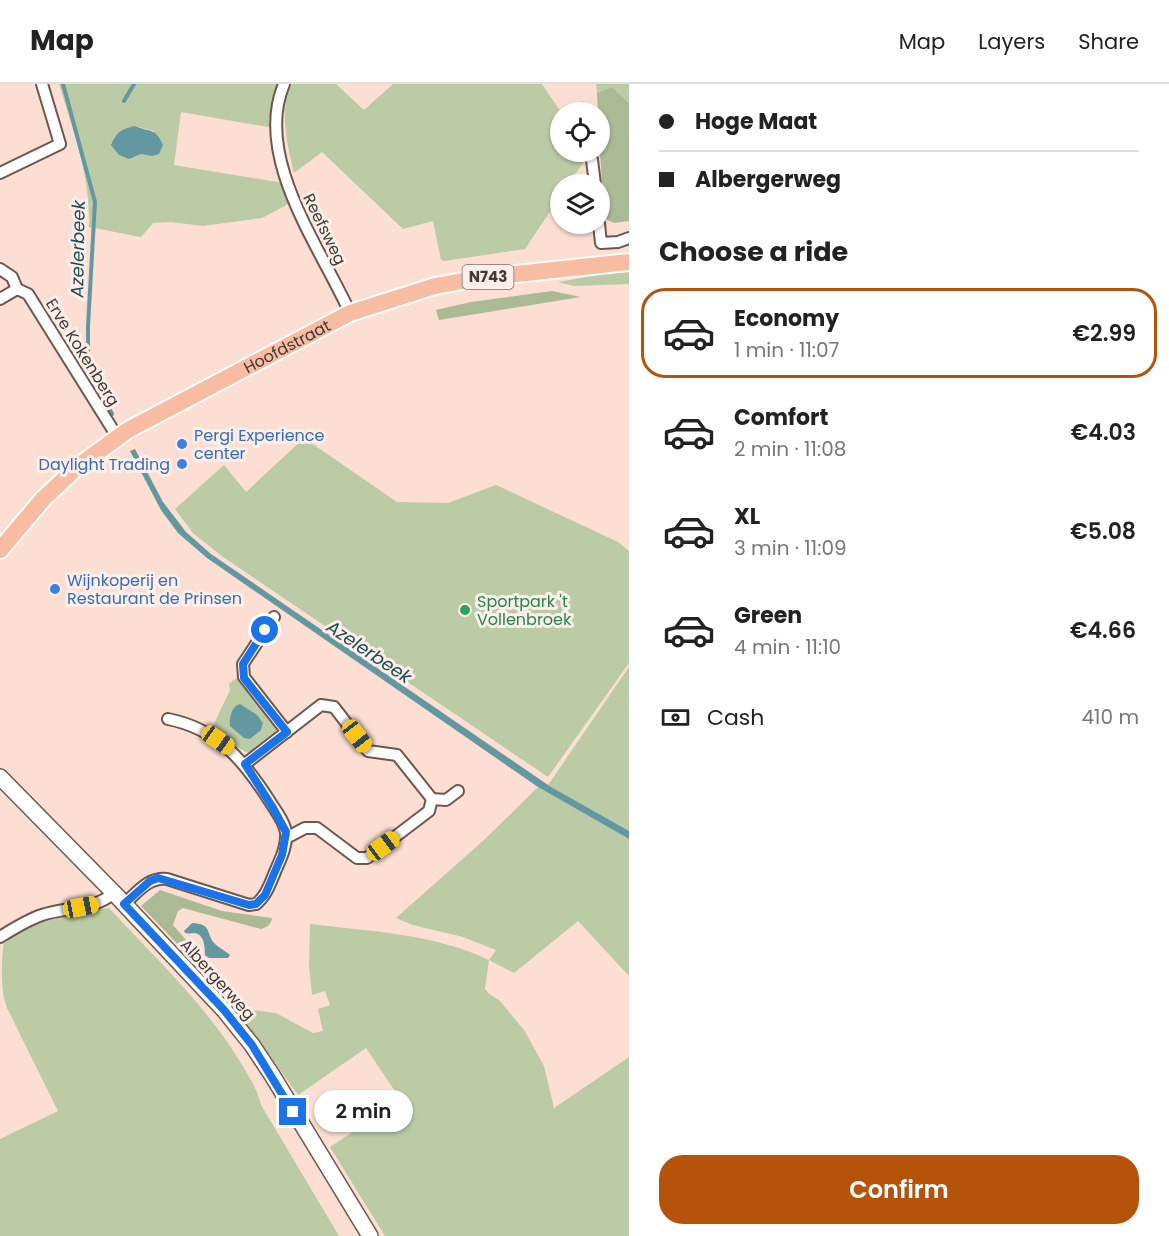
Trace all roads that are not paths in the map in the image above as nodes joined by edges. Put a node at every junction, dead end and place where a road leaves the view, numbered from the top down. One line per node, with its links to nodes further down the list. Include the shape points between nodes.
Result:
1 (42, 84): 3 (street, via 60,144)
2 (284, 84): 10 (street, Reefsweg, via 278,103 277,132 287,183 298,213)
3 (0, 173)
4 (600, 234): 5 (street, via 601,243)
5 (629, 238)
6 (629, 262): 10 (main road, Hoofdstraat / N743, via 446,284)
7 (0, 269): 8 (street, Erve Kokenberg, via 12,277)
8 (17, 289): 9 (street); 11 (street, Erve Kokenberg, via 28,294)
9 (0, 299)
10 (350, 313): 11 (main road, Hoofdstraat / N743)
11 (118, 438): 12 (main road, Hoofdstraat / N743, via 77,467 43,499)
12 (0, 550)
13 (274, 617): 15 (street, via 243,664 243,670 244,678)
14 (168, 719): 16 (street, via 218,740)
15 (287, 732): 16 (street); 19 (street, via 321,705 334,707 368,751 397,755)
16 (245, 764): 20 (street, via 285,826)
17 (0, 777): 21 (main road, Albergerweg)
18 (458, 791): 19 (street, via 446,800)
19 (432, 799): 20 (street, via 429,811 367,858 357,858 317,828 305,828)
20 (286, 838): 21 (street, via 265,895 256,904 158,878)
21 (119, 899): 22 (street, via 42,915); 23 (main road, Albergerweg, via 252,1045)
22 (0, 937)
23 (370, 1236)

